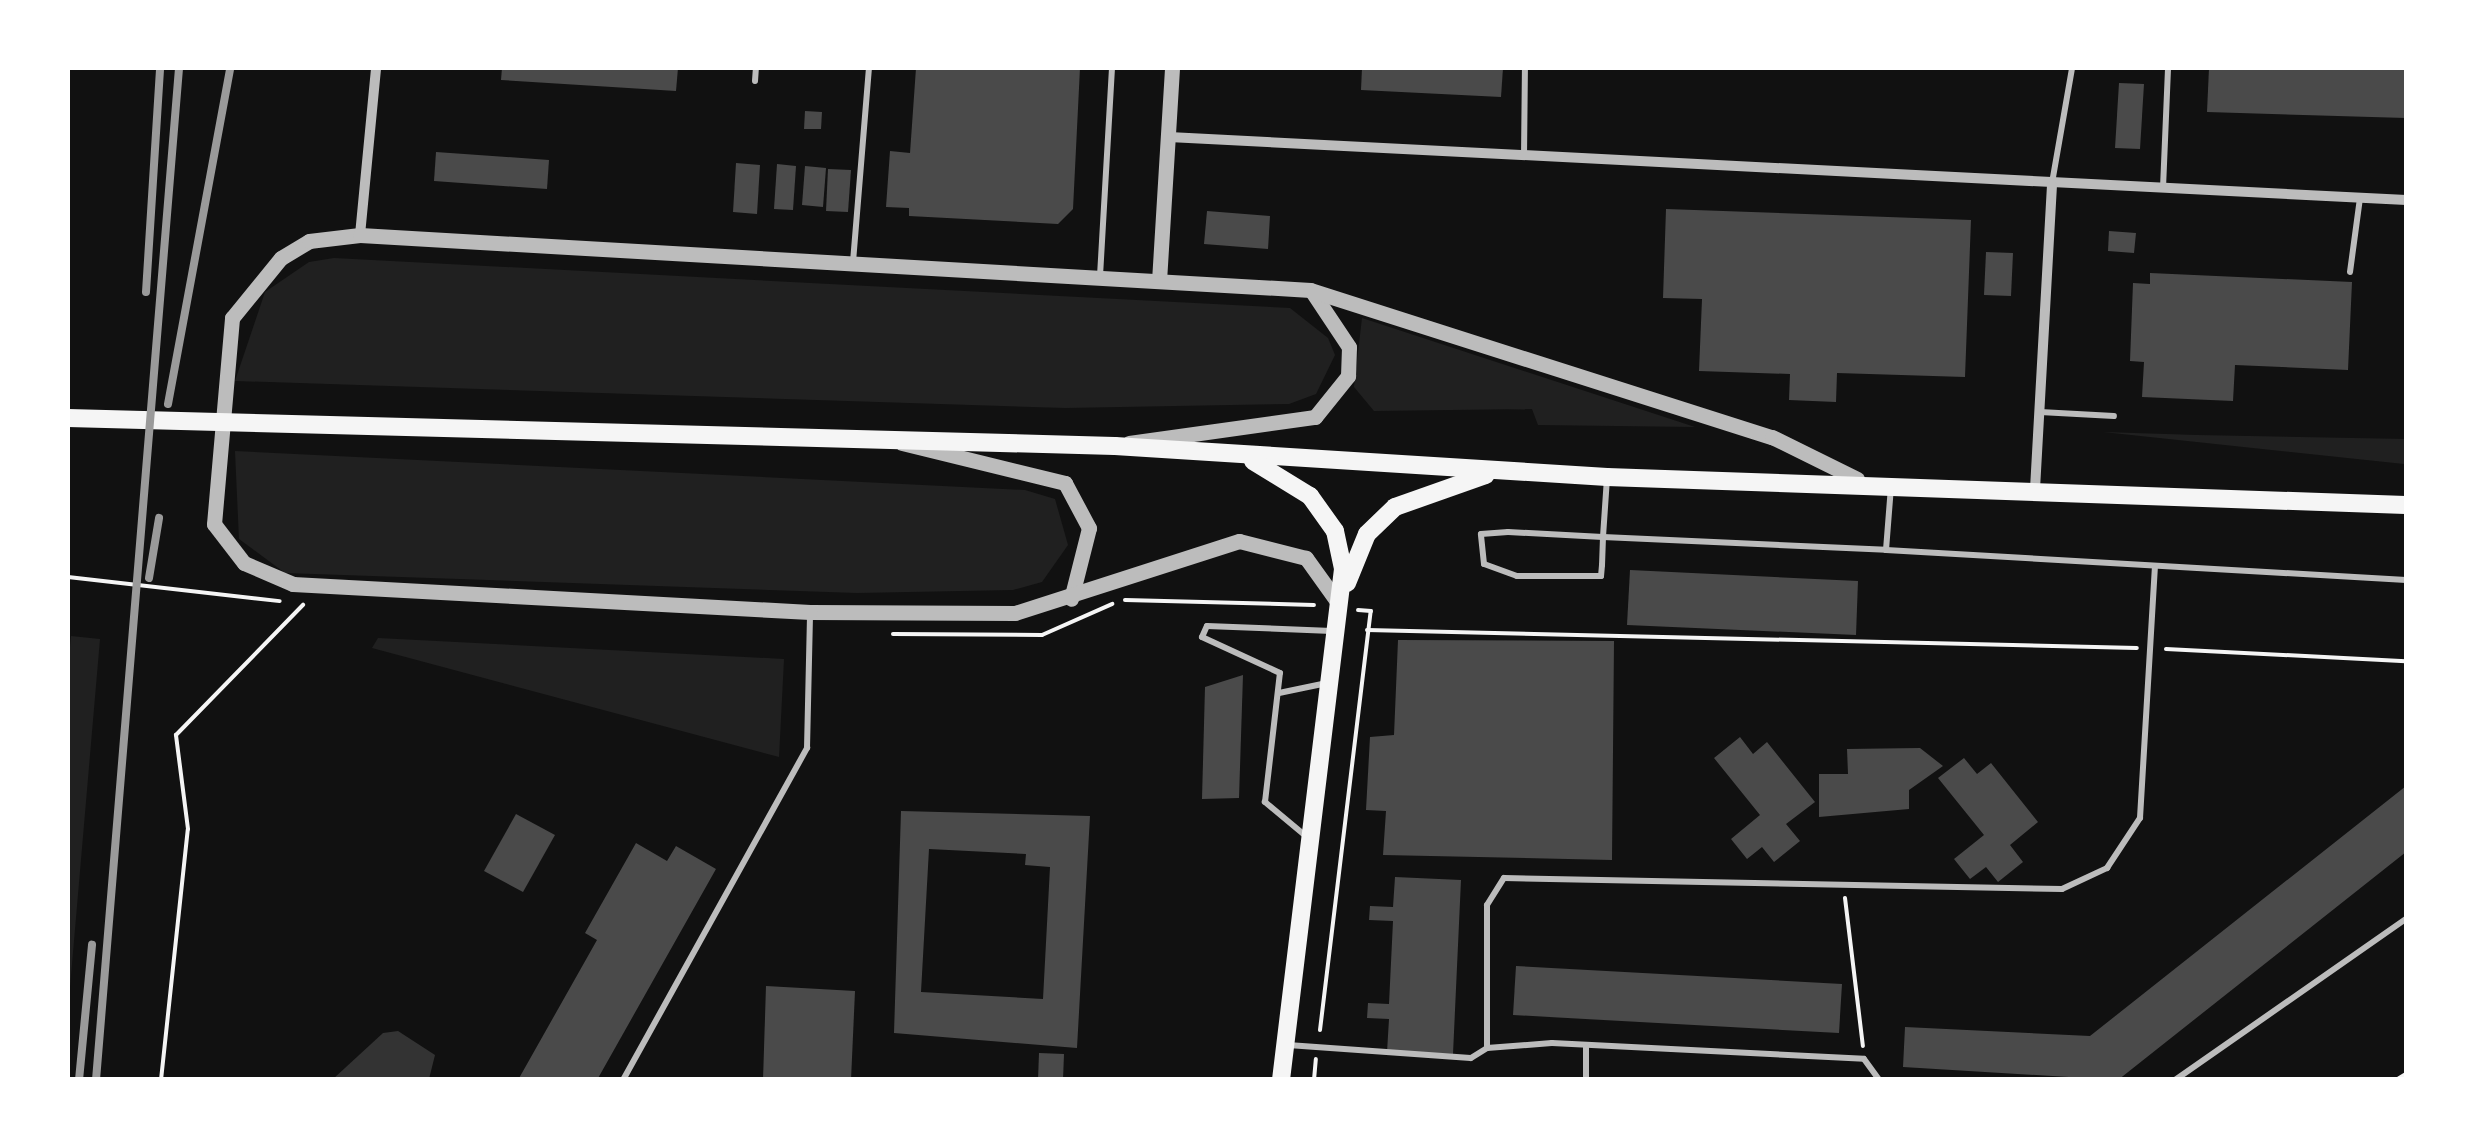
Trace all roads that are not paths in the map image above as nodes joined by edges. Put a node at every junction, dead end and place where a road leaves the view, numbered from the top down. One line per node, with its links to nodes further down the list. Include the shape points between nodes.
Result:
1 (376, 68): 16 (street)
2 (756, 68): 9 (lane)
3 (869, 68): 17 (lane)
4 (1112, 68): 19 (lane)
5 (1172, 68): 10 (street)
6 (1524, 68): 11 (lane)
7 (2072, 68): 12 (lane)
8 (2168, 68): 13 (lane)
9 (754, 81)
10 (1169, 137): 11 (street); 20 (street)
11 (1524, 158): 12 (street)
12 (2052, 185): 13 (street); 22 (street)
13 (2163, 190): 14 (street)
14 (2360, 198): 15 (street); 18 (lane)
15 (2406, 200)
16 (360, 234): 17 (street); 40 (street, via 309,241 257,278 232,318 214,524 244,563 320,587)
17 (853, 263): 19 (street)
18 (2350, 272)
19 (1100, 277): 20 (street)
20 (1159, 281): 21 (street)
21 (1310, 290): 26 (street, via 1348,347 1348,376 1316,417); 30 (street, via 1772,437)
22 (2040, 412): 23 (lane); 32 (street)
23 (2114, 416)
24 (68, 418): 25 (main road)
25 (888, 439): 26 (main road); 38 (street, via 1066,483 1089,528)
26 (1114, 446): 27 (main road)
27 (1236, 454): 28 (main road); 39 (main road, via 1283,472 1324,514 1341,549)
28 (1510, 470): 29 (main road); 39 (main road, via 1395,508 1367,534)
29 (1607, 477): 30 (main road); 34 (lane)
30 (1857, 479): 31 (main road)
31 (1892, 481): 32 (main road); 35 (lane)
32 (2036, 489): 33 (main road)
33 (2406, 505)
34 (1603, 537): 34 (lane, via 1487,532 1478,550 1493,572 1595,579); 35 (lane)
35 (1886, 550): 36 (lane)
36 (2155, 568): 37 (lane); 48 (lane, via 2140,818 2107,868 2062,888 1841,878 1504,878 1487,905)
37 (2406, 580)
38 (1071, 599): 39 (street, via 1239,541 1287,549 1320,567); 40 (street, via 1015,613)
39 (1341, 608): 41 (main road)
40 (810, 612): 49 (lane, via 807,748)
41 (1338, 631): 42 (main road); 43 (lane, via 1207,626 1210,647 1271,663)
42 (1334, 682): 43 (lane); 44 (main road)
43 (1279, 693): 44 (lane, via 1266,802)
44 (1312, 842): 47 (main road)
45 (2406, 919): 53 (lane)
46 (1586, 1044): 48 (lane); 51 (lane); 52 (lane, via 1864,1059)
47 (1286, 1045): 48 (lane, via 1472,1058); 50 (main road)
48 (1487, 1048)
49 (622, 1080)
50 (1282, 1080)
51 (1586, 1080)
52 (1880, 1080)
53 (2174, 1080)

